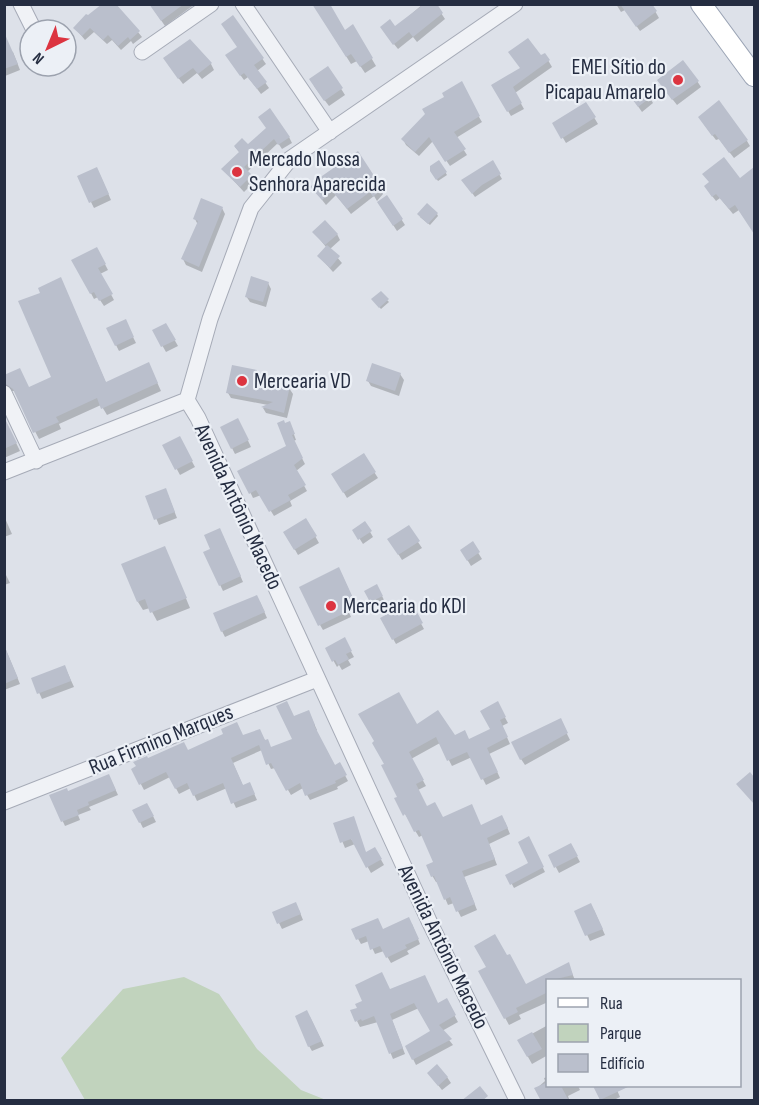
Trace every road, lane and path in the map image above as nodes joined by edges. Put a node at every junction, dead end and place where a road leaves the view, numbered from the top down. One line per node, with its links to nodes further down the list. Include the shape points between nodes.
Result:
1 (21, 4): 6 (street)
2 (211, 4): 7 (street)
3 (243, 4): 9 (street)
4 (515, 4): 9 (street, Avenida Antônio Macedo)
5 (701, 4): 8 (main road)
6 (28, 18)
7 (142, 52)
8 (754, 76)
9 (330, 132): 11 (street, Avenida Antônio Macedo, via 291,159 251,208 210,319)
10 (4, 393): 12 (street)
11 (187, 400): 12 (street); 14 (street, Avenida Antônio Macedo)
12 (36, 461): 13 (street)
13 (4, 472)
14 (317, 679): 15 (street, Rua Firmino Marques); 16 (street, Avenida Antônio Macedo)
15 (4, 802)
16 (517, 1101)

